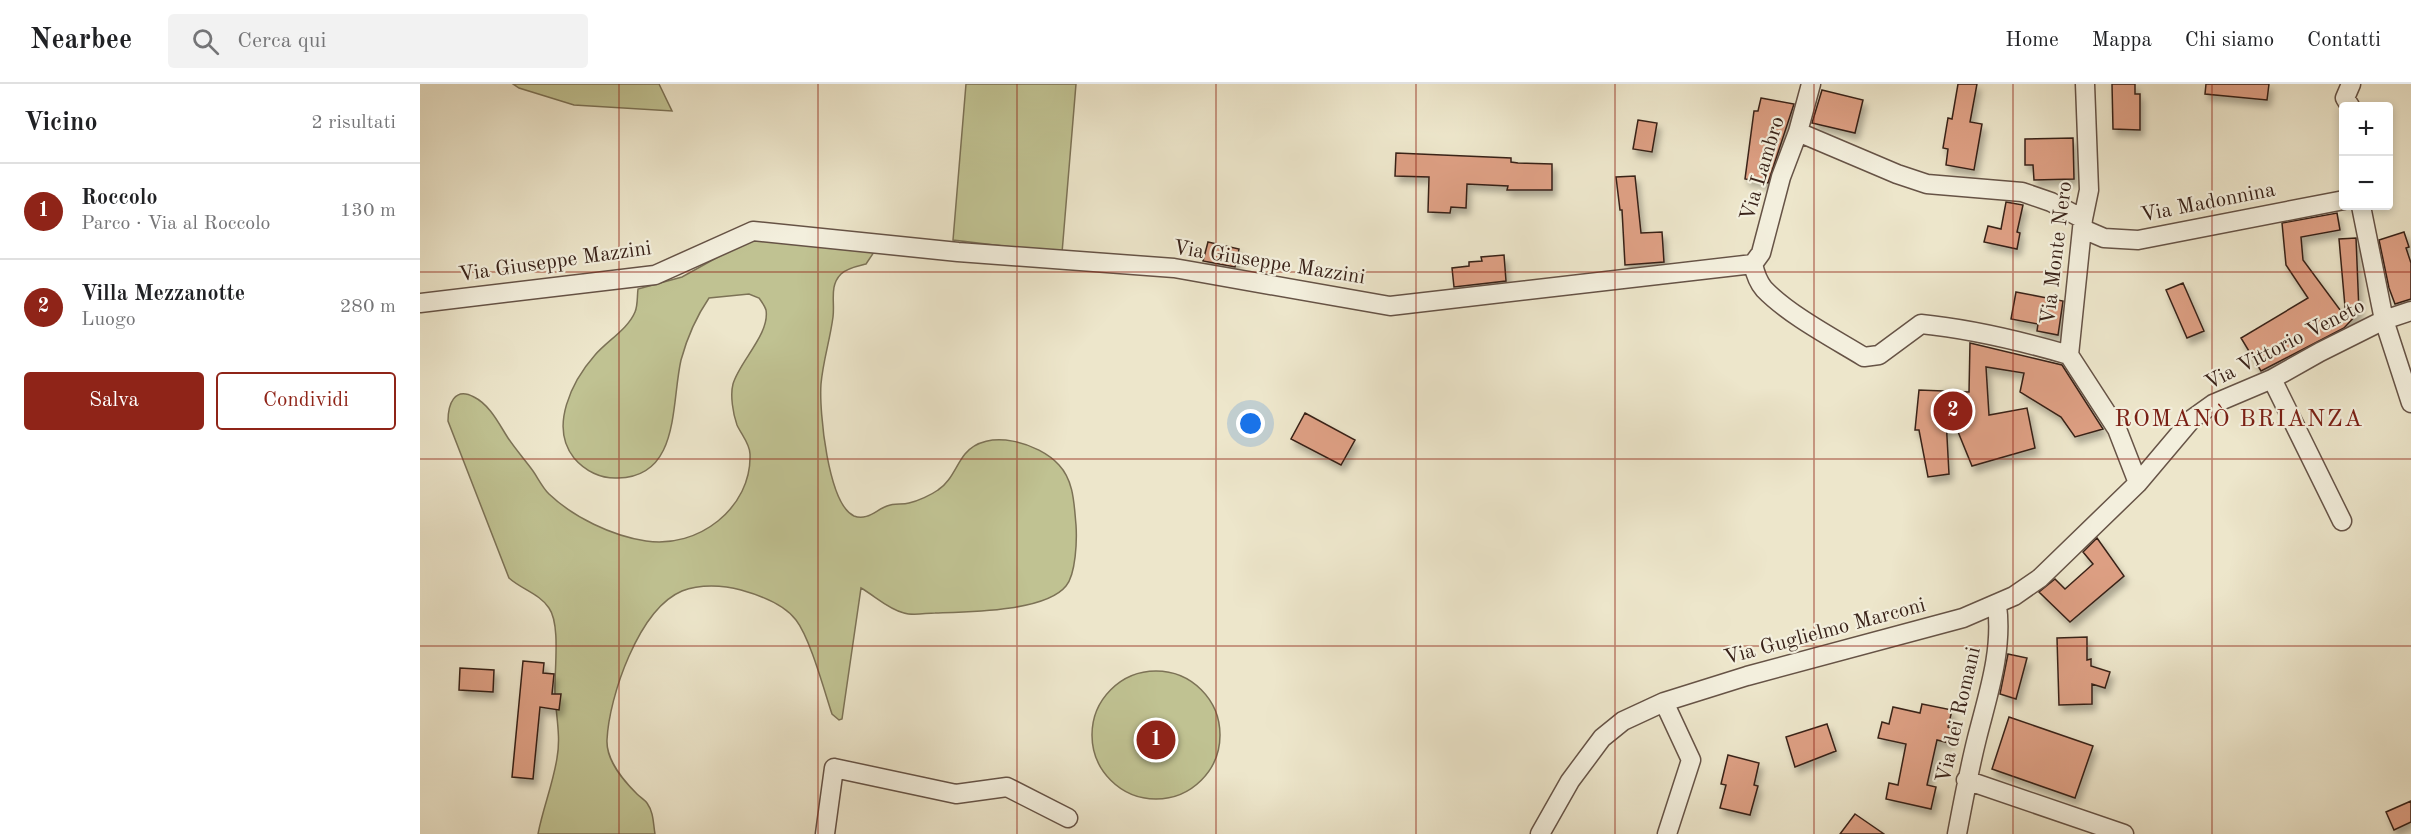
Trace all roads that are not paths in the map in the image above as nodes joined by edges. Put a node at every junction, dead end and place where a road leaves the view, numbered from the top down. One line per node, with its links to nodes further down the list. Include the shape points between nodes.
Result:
1 (1810, 84): 5 (street, Via Lambro)
2 (2085, 84): 8 (street, Via Monte Nero, via 2090,190)
3 (2351, 84): 4 (street, via 2345,98)
4 (2348, 102)
5 (1798, 132): 8 (street, Via Madonnina, via 1927,184 2022,192 2051,202); 9 (street, Via Lambro, via 1781,177 1761,253)
6 (2339, 202): 8 (street, Via Madonnina, via 2138,240 2104,238)
7 (2362, 210): 12 (street)
8 (2083, 224): 13 (street, Via Monte Nero)
9 (1753, 264): 10 (street, Via Giuseppe Mazzini, via 1390,306 1174,268 753,231 655,275); 13 (street, via 1763,288 1783,305 1864,357 1879,355 1921,324 2008,339)
10 (420, 303)
11 (2411, 311): 12 (street, Via Vittorio Veneto)
12 (2384, 320): 14 (street, Via Vittorio Veneto); 15 (street)
13 (2069, 355): 16 (street, via 2117,429)
14 (2272, 379): 16 (street, Via Vittorio Veneto, via 2213,404 2192,419); 17 (street)
15 (2411, 403)
16 (2138, 483): 18 (street, Via Guglielmo Marconi, via 2040,578)
17 (2342, 521)
18 (1997, 605): 19 (street, Via Guglielmo Marconi); 20 (street, Via dei Romani, via 1998,653)
19 (1664, 702): 23 (street, Via Guglielmo Marconi, via 1623,721 1602,738 1570,781); 24 (street, via 1691,760)
20 (1966, 780): 25 (street, Via dei Romani); 26 (street)
21 (1068, 818): 22 (street, via 1007,787 956,794 834,768)
22 (825, 834)
23 (1540, 834)
24 (1667, 834)
25 (1957, 834)
26 (2124, 834)

